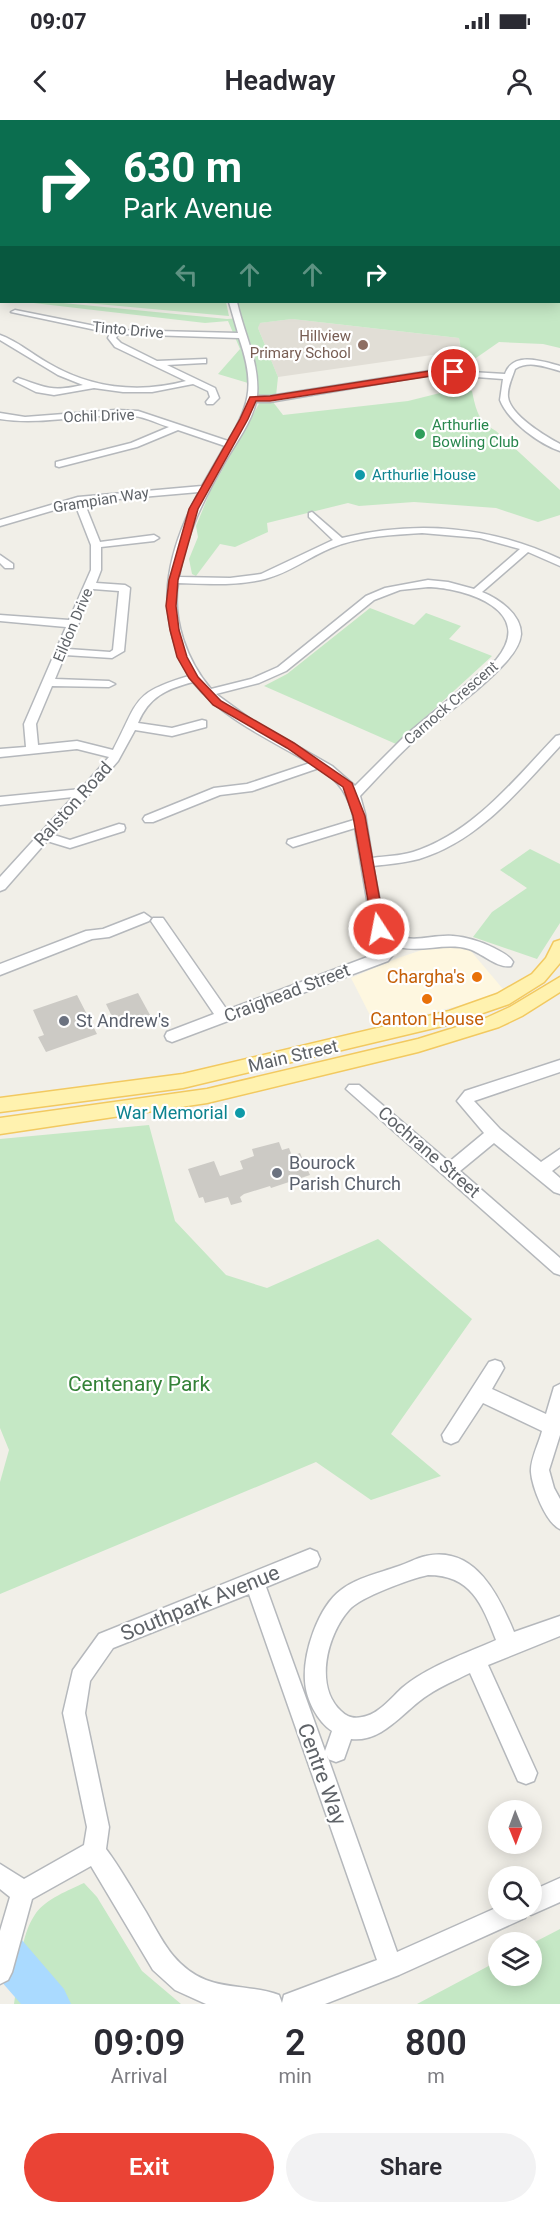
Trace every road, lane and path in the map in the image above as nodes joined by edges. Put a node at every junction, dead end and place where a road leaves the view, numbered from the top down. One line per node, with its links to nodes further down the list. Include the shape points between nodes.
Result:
1 (233, 303): 4 (street)
2 (15, 312): 3 (street, Tinto Drive)
3 (115, 332): 4 (street, Tinto Drive); 7 (street, via 112,338 118,345)
4 (242, 336): 14 (street, via 253,373)
5 (0, 338): 12 (street, via 72,379)
6 (203, 361): 7 (street)
7 (158, 363): 11 (street)
8 (560, 369): 9 (street, via 524,361 511,368)
9 (508, 377): 14 (street, via 436,372); 20 (street, via 503,397 507,409)
10 (18, 381): 12 (street, via 41,393)
11 (194, 381): 13 (street); 15 (street, via 215,394)
12 (96, 386): 13 (street)
13 (135, 391): 16 (street)
14 (253, 399): 19 (street)
15 (210, 402)
16 (138, 414): 17 (street, Ochil Drive, via 25,420); 18 (street, Ochil Drive)
17 (0, 416)
18 (178, 427): 19 (street, Ochil Drive); 21 (street, via 134,445 69,457)
19 (230, 446): 22 (street)
20 (560, 448)
21 (59, 464)
22 (204, 489): 23 (street, Grampian Way); 33 (street, via 194,509)
23 (78, 500): 25 (street, Grampian Way); 28 (street, Eildon Drive)
24 (312, 515): 27 (street)
25 (0, 523)
26 (154, 538): 28 (street)
27 (339, 541): 29 (street, via 391,532 451,532); 33 (street, via 265,576 223,582)
28 (96, 544): 34 (street, Eildon Drive, via 97,563)
29 (527, 548): 31 (street); 35 (street)
30 (0, 558): 32 (street)
31 (560, 563)
32 (9, 566)
33 (173, 580): 39 (street, via 174,630)
34 (90, 586): 37 (street, Eildon Drive); 38 (street, via 125,588 118,651 112,656)
35 (476, 592): 42 (street, Carnock Crescent, via 448,585 418,585 381,592 282,669 255,681); 51 (street, Carnock Crescent, via 510,614 515,631 512,647)
36 (0, 618): 37 (street)
37 (73, 624): 38 (street, Eildon Drive)
38 (62, 652): 40 (street, Eildon Drive)
39 (194, 678): 42 (street); 44 (street, Ralston Road, via 148,697)
40 (48, 682): 41 (street); 46 (street, Eildon Drive, via 30,724)
41 (109, 684)
42 (207, 693): 49 (street, via 240,719)
43 (202, 724): 44 (street, via 172,732)
44 (132, 726): 48 (street, Ralston Road)
45 (560, 739): 58 (street, via 484,817 456,835 415,855)
46 (32, 749): 47 (street); 48 (street, via 76,745)
47 (0, 753)
48 (116, 755): 50 (street, Ralston Road)
49 (320, 764): 51 (street, via 348,785); 53 (street, via 248,788 219,792)
50 (85, 793): 52 (street); 56 (street, Ralston Road)
51 (353, 795): 54 (street)
52 (0, 801)
53 (149, 819)
54 (360, 822): 57 (street); 58 (street)
55 (119, 828): 56 (street, via 70,844)
56 (44, 836): 59 (street, Ralston Road)
57 (293, 843)
58 (366, 863): 60 (street, via 379,929)
59 (0, 886)
60 (396, 942): 62 (street, via 452,940 481,947); 65 (street, Craighead Street, via 383,957)
61 (560, 946): 69 (main road, Main Street, via 538,978 503,999 451,1017 183,1081)
62 (506, 962)
63 (0, 970): 65 (street, via 91,934 151,920)
64 (560, 983): 70 (main road, Main Street, via 506,1018 434,1041 242,1088 155,1105)
65 (224, 1017): 66 (street, Craighead Street)
66 (172, 1036)
67 (560, 1066): 71 (street, via 470,1095 465,1101)
68 (354, 1089): 73 (street, Cochrane Street)
69 (0, 1105)
70 (0, 1126)
71 (494, 1134): 73 (street); 74 (street)
72 (560, 1156): 74 (street)
73 (450, 1170): 76 (street, Cochrane Street)
74 (541, 1171): 75 (street)
75 (560, 1187)
76 (560, 1268)
77 (495, 1368): 78 (street)
78 (480, 1392): 80 (street); 81 (street)
79 (560, 1393): 80 (street)
80 (553, 1427): 82 (street, via 540,1470 545,1491)
81 (451, 1435)
82 (560, 1519)
83 (310, 1559): 84 (street, Southpark Avenue)
84 (254, 1580): 91 (street, Southpark Avenue, via 106,1641 80,1677 74,1713 98,1827); 97 (street, Centre Way)
85 (560, 1626): 86 (street)
86 (508, 1644): 87 (street); 88 (street, via 481,1587 459,1570 428,1565 348,1597 331,1618 319,1650 315,1682 327,1713)
87 (475, 1660): 88 (street, via 421,1686 395,1711 363,1728); 90 (street)
88 (345, 1726): 89 (street)
89 (336, 1751)
90 (526, 1773)
91 (94, 1852): 94 (street); 99 (street, via 162,1963 205,1992 231,2001)
92 (0, 1875): 94 (street)
93 (560, 1890): 95 (street)
94 (23, 1892): 98 (street)
95 (542, 1898)
96 (495, 1920): 97 (street)
97 (391, 1967): 100 (street)
98 (0, 1972)
99 (270, 2004)
100 (293, 2004)

